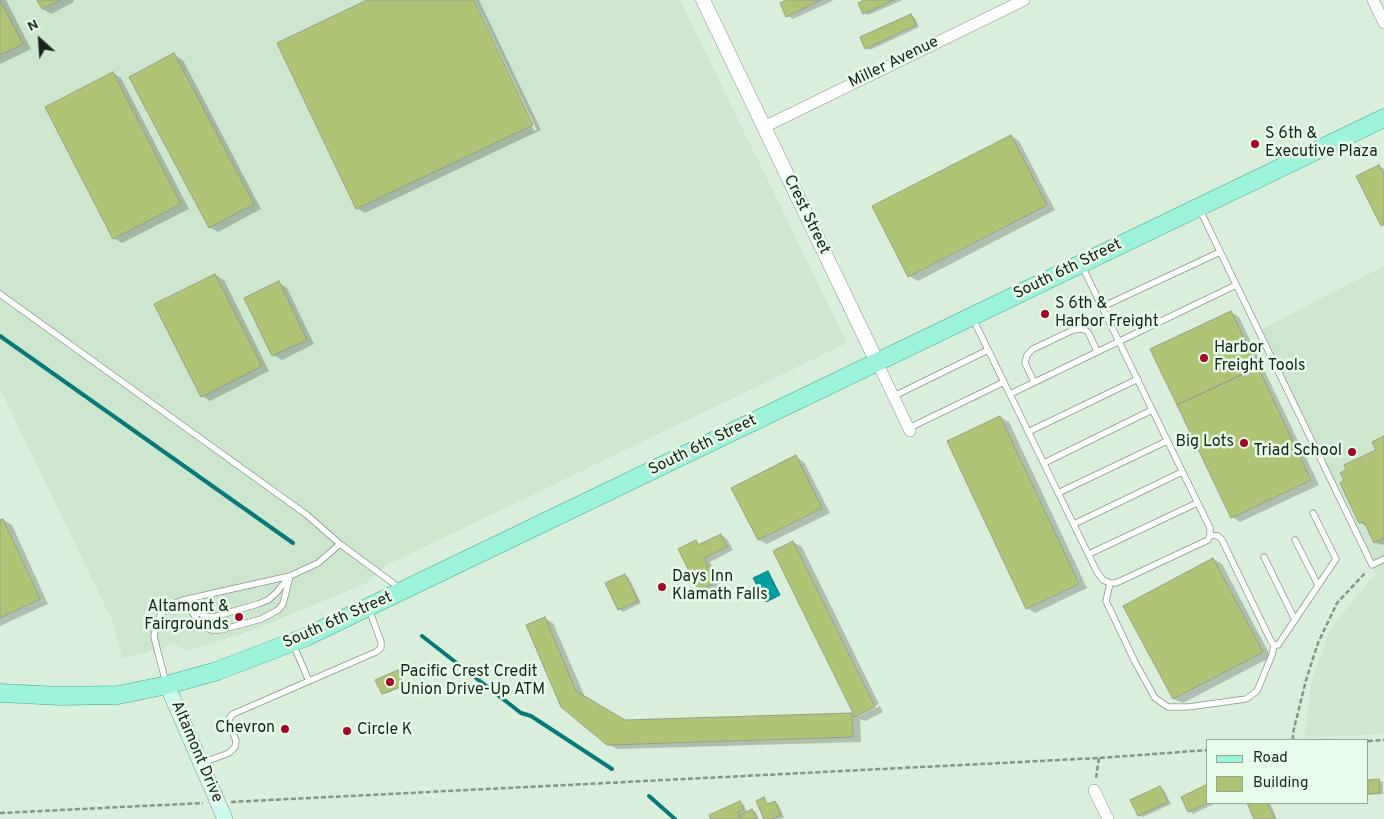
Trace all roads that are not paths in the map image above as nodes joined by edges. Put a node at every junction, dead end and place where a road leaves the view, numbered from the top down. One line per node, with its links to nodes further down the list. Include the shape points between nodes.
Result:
1 (702, 0): 6 (street, Crest Street)
2 (1024, 0): 6 (street, Miller Avenue)
3 (1373, 0): 4 (street)
4 (1384, 23)
5 (1384, 118): 7 (main road, South 6th Street)
6 (764, 126): 17 (street, Crest Street)
7 (1198, 207): 8 (lane); 9 (main road, South 6th Street)
8 (1220, 252): 10 (lane); 12 (lane)
9 (1081, 264): 12 (lane); 13 (main road, South 6th Street)
10 (1236, 285): 14 (lane); 38 (lane, via 1372,565)
11 (0, 294): 35 (lane, via 307,515)
12 (1102, 307): 14 (lane)
13 (972, 316): 15 (lane); 17 (main road, South 6th Street)
14 (1119, 341): 16 (lane); 18 (lane)
15 (988, 350): 19 (lane); 22 (lane)
16 (1097, 351): 20 (lane); 20 (lane, via 1088,332 1083,329 1073,330 1033,349 1027,354 1025,363)
17 (876, 362): 22 (street, Crest Street); 42 (main road, South 6th Street)
18 (1138, 379): 23 (lane); 25 (lane)
19 (1004, 382): 21 (lane); 24 (lane)
20 (1034, 382): 21 (lane)
21 (1010, 394): 25 (lane)
22 (893, 396): 24 (street, Crest Street)
23 (1152, 410): 26 (lane); 27 (lane)
24 (909, 429)
25 (1028, 432): 27 (lane)
26 (1168, 441): 28 (lane); 29 (lane)
27 (1044, 463): 29 (lane)
28 (1182, 472): 30 (lane); 32 (lane)
29 (1058, 493): 32 (lane)
30 (1198, 503): 33 (lane); 36 (lane)
31 (1314, 513): 41 (lane, via 1336,559)
32 (1074, 524): 36 (lane)
33 (1210, 534): 40 (lane, via 1208,540); 47 (lane, via 1222,540)
34 (1295, 540): 41 (lane)
35 (340, 544): 39 (lane, via 318,563); 42 (lane)
36 (1088, 554): 40 (lane, via 1103,580)
37 (1264, 557): 45 (lane)
38 (1384, 559)
39 (290, 576): 43 (lane); 43 (lane, via 268,600 217,616 199,613); 43 (lane, via 283,604 278,610 221,630 202,626)
40 (1110, 583): 47 (lane, via 1106,601 1155,698 1168,707 1246,699 1257,692)
41 (1318, 585): 45 (lane)
42 (404, 590): 44 (main road, South 6th Street)
43 (183, 600): 49 (lane, via 170,605 156,625 154,637)
44 (369, 607): 46 (main road, South 6th Street); 48 (lane, via 381,648)
45 (1295, 620): 47 (lane, via 1278,645)
46 (292, 642): 48 (lane); 49 (main road, South 6th Street, via 217,671)
47 (1274, 645)
48 (309, 681): 51 (lane, via 233,714 229,722 236,741 234,748 229,753)
49 (167, 685): 50 (main road, South 6th Street, via 118,695); 51 (main road, Altamont Drive)
50 (0, 693)
51 (200, 763): 53 (main road, Altamont Drive)
52 (1094, 790): 54 (street)
53 (225, 819)
54 (1108, 819)

